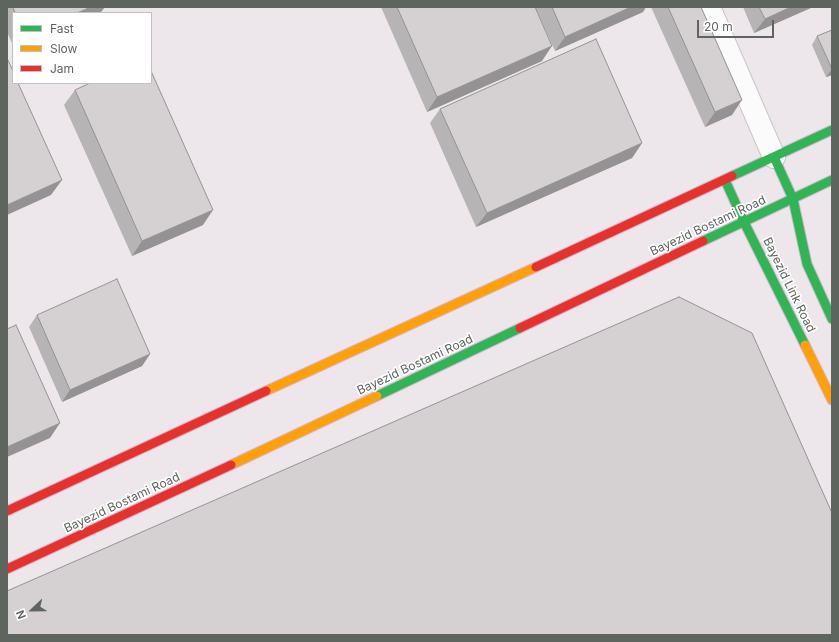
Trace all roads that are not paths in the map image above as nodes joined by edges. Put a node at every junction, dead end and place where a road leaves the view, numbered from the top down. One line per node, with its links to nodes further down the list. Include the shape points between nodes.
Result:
1 (709, 7): 3 (street)
2 (832, 130): 3 (main road)
3 (774, 157): 4 (main road); 6 (main road)
4 (725, 180): 7 (main road, Bayezid Link Road); 10 (main road)
5 (832, 180): 6 (main road, Bayezid Bostami Road)
6 (793, 199): 7 (main road, Bayezid Bostami Road); 8 (main road, via 807,264)
7 (744, 222): 9 (main road, Bayezid Link Road); 11 (main road, Bayezid Bostami Road)
8 (832, 319)
9 (832, 400)
10 (7, 511)
11 (7, 569)

